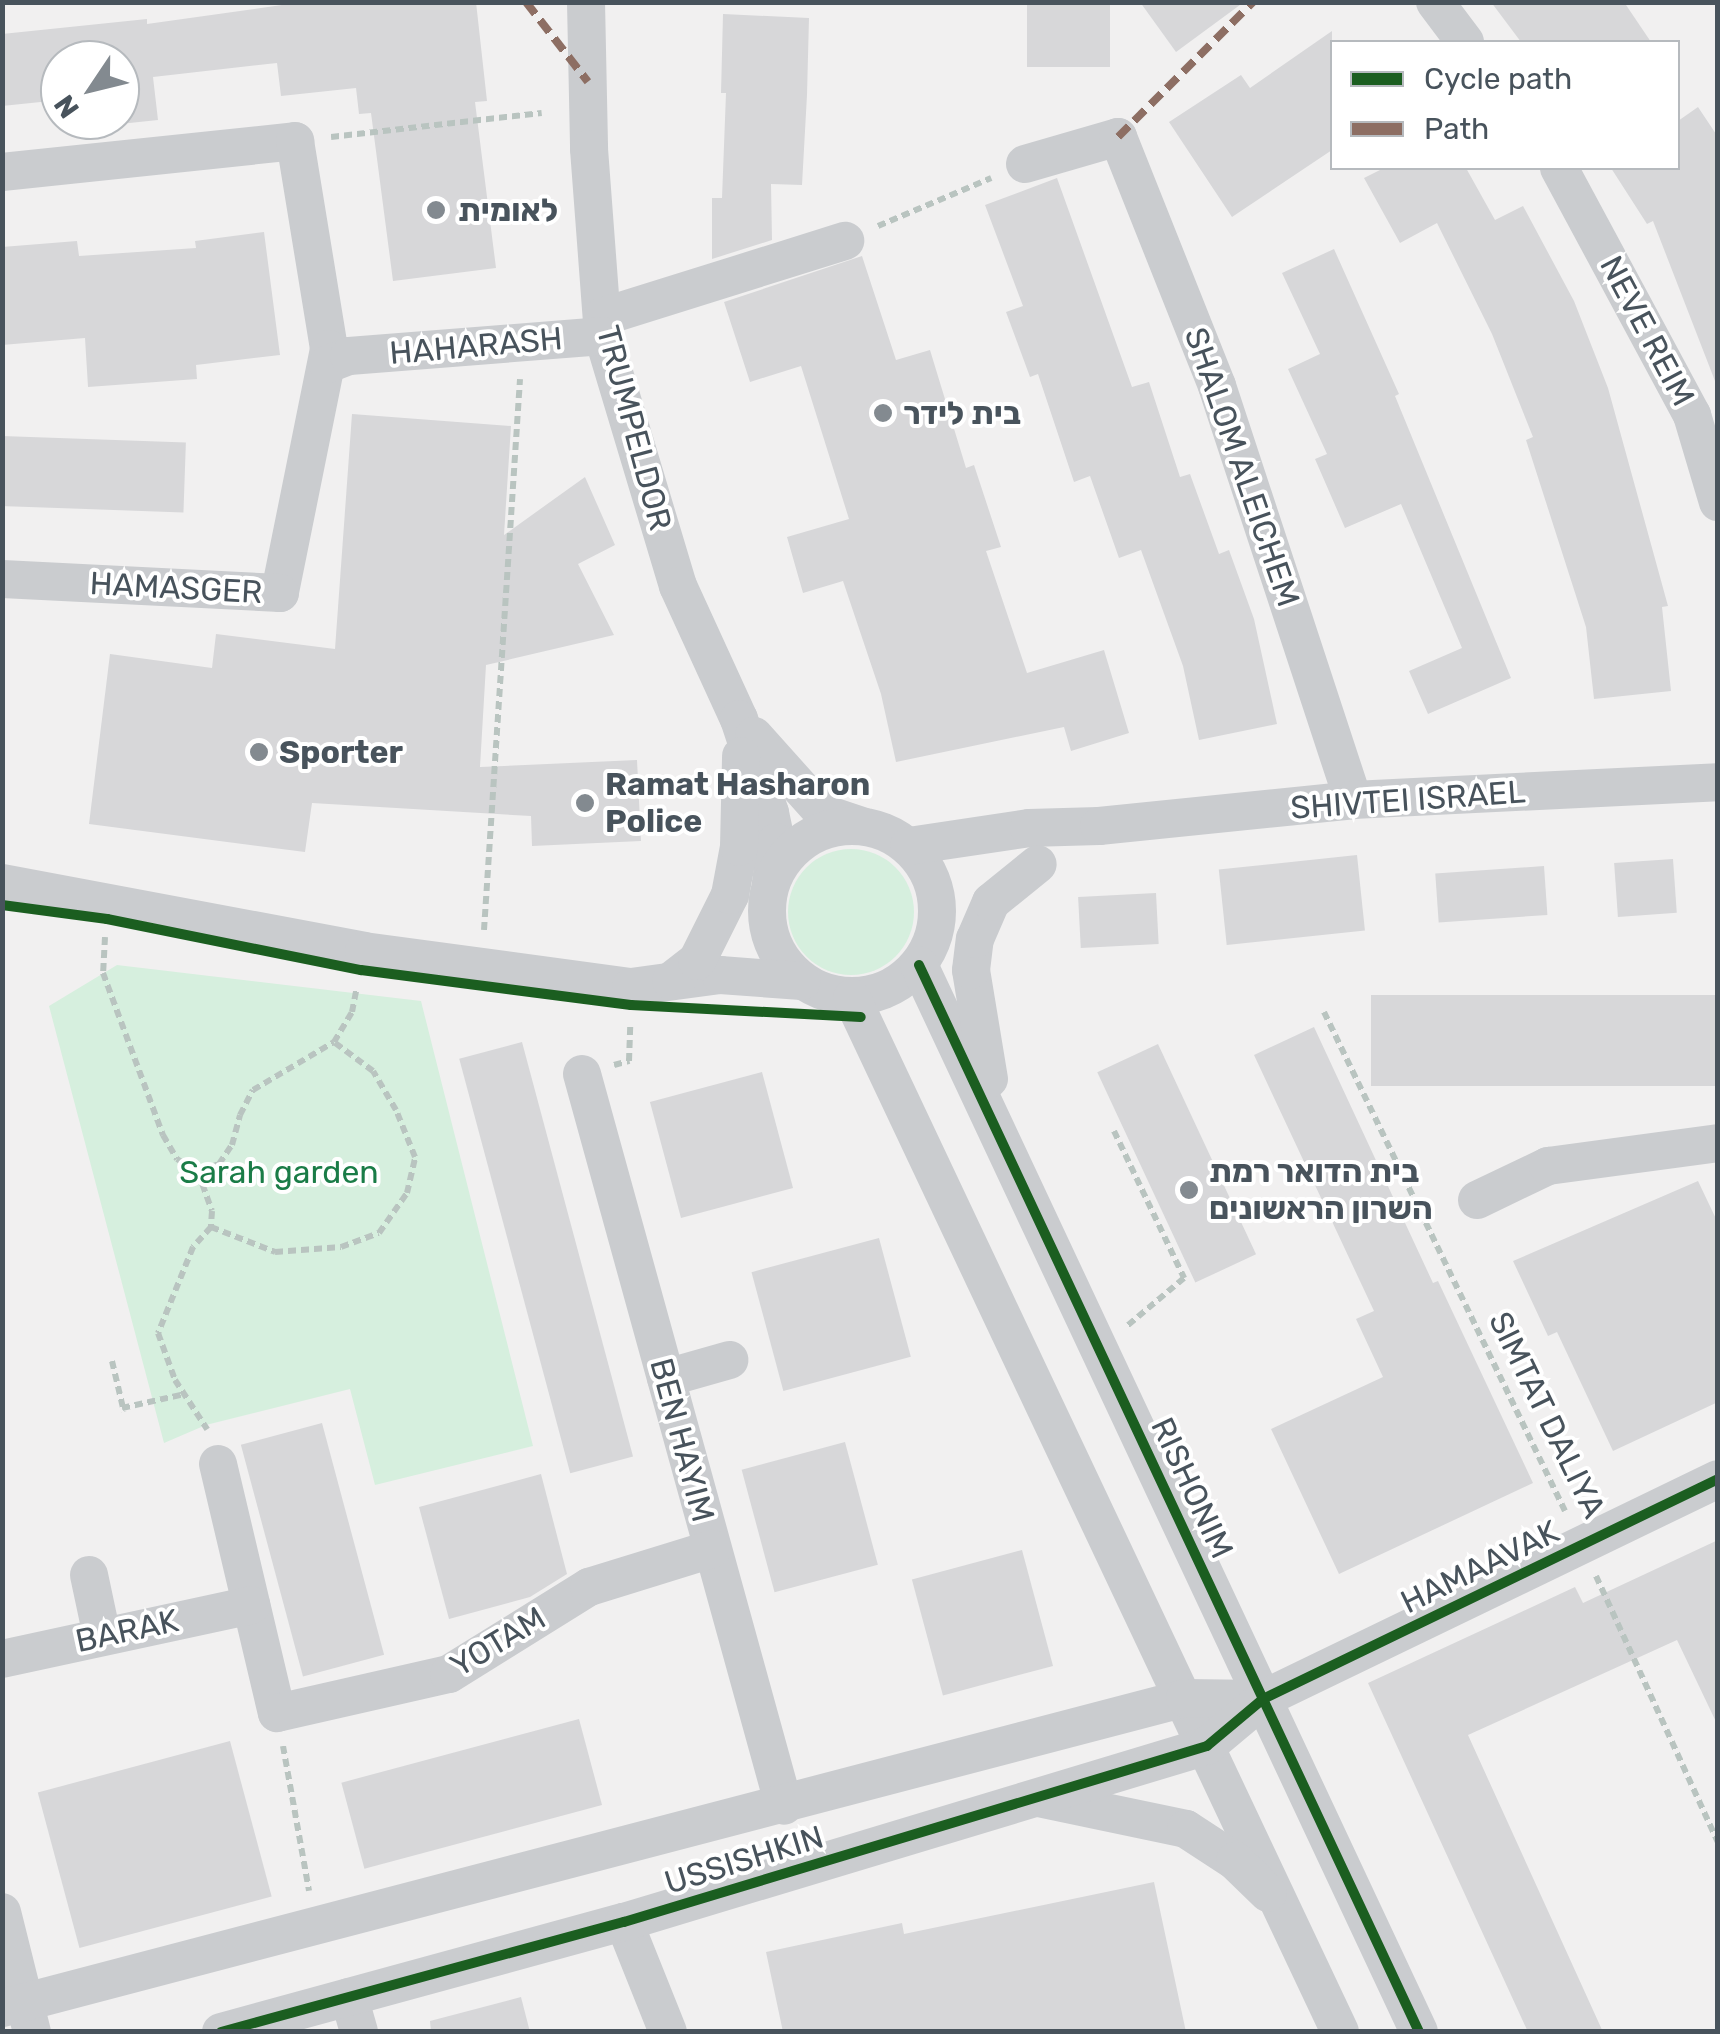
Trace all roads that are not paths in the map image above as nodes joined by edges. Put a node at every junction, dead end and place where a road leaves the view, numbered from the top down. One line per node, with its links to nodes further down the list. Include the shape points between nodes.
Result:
1 (586, 2): 8 (street, TRUMPELDOR)
2 (1435, 2): 3 (street)
3 (1464, 40)
4 (1025, 164): 14 (street, SHALOM ALEICHEM, via 1118,137 1218,386)
5 (1559, 170): 10 (street, NEVE REIM, via 1692,416)
6 (2, 172): 9 (street, via 296,141)
7 (845, 241): 8 (street, HAHARASH)
8 (603, 326): 9 (street, HAHARASH, via 522,342); 12 (street, TRUMPELDOR, via 678,586)
9 (335, 356): 11 (street, HAMASGER, via 280,593)
10 (1718, 502)
11 (2, 579)
12 (739, 718): 15 (street, TRUMPELDOR, via 823,813); 19 (street, TRUMPELDOR, via 776,842); 26 (street, via 739,847 730,895 697,962)
13 (1718, 782): 14 (street, SHIVTEI ISRAEL)
14 (1353, 800): 16 (street, SHIVTEI ISRAEL)
15 (862, 826): 17 (street); 19 (street, via 808,837)
16 (1099, 826): 17 (street, SHIVTEI ISRAEL, via 1028,828); 18 (street, SHIVTEI ISRAEL)
17 (908, 846): 21 (street, via 928,870)
18 (1038, 864): 21 (street, SHIVTEI ISRAEL, via 964,901); 30 (street, via 990,902 971,970 982,1052)
19 (771, 882): 22 (street)
20 (2, 883): 26 (street, via 364,951 631,987)
21 (938, 926): 23 (street)
22 (769, 933): 24 (street); 25 (street)
23 (919, 966): 27 (street, via 881,993); 30 (street, RISHONIM)
24 (720, 975): 25 (street); 26 (street)
25 (802, 981): 27 (street)
26 (671, 982)
27 (852, 998): 41 (street)
28 (582, 1074): 33 (street, BEN HAYIM)
29 (1718, 1144): 31 (street, via 1548,1166)
30 (1008, 1154): 42 (street, RISHONIM)
31 (1477, 1200)
32 (729, 1360): 33 (street)
33 (666, 1378): 36 (street, BEN HAYIM)
34 (218, 1464): 38 (street)
35 (1718, 1478): 42 (street, HAMAAVAK)
36 (712, 1549): 38 (street, YOTAM, via 589,1587 448,1674 277,1713); 45 (street, BEN HAYIM)
37 (89, 1575): 39 (street)
38 (252, 1604): 39 (street, BARAK)
39 (102, 1636): 40 (street, BARAK)
40 (2, 1659)
41 (1185, 1698): 42 (street, USSISHKIN); 43 (street); 45 (street, USSISHKIN)
42 (1263, 1699): 43 (street, USSISHKIN); 54 (street, RISHONIM)
43 (1207, 1746): 44 (street, USSISHKIN); 46 (street)
44 (1036, 1798): 46 (street, via 1186,1829 1235,1862); 48 (street, USSISHKIN)
45 (784, 1806): 49 (street, USSISHKIN, via 316,1927)
46 (1281, 1906): 53 (street)
47 (2, 1912): 49 (street)
48 (624, 1922): 50 (street, USSISHKIN); 52 (street)
49 (20, 2014)
50 (354, 2014): 51 (street, USSISHKIN)
51 (222, 2032)
52 (668, 2032)
53 (1340, 2032)
54 (1419, 2032)

